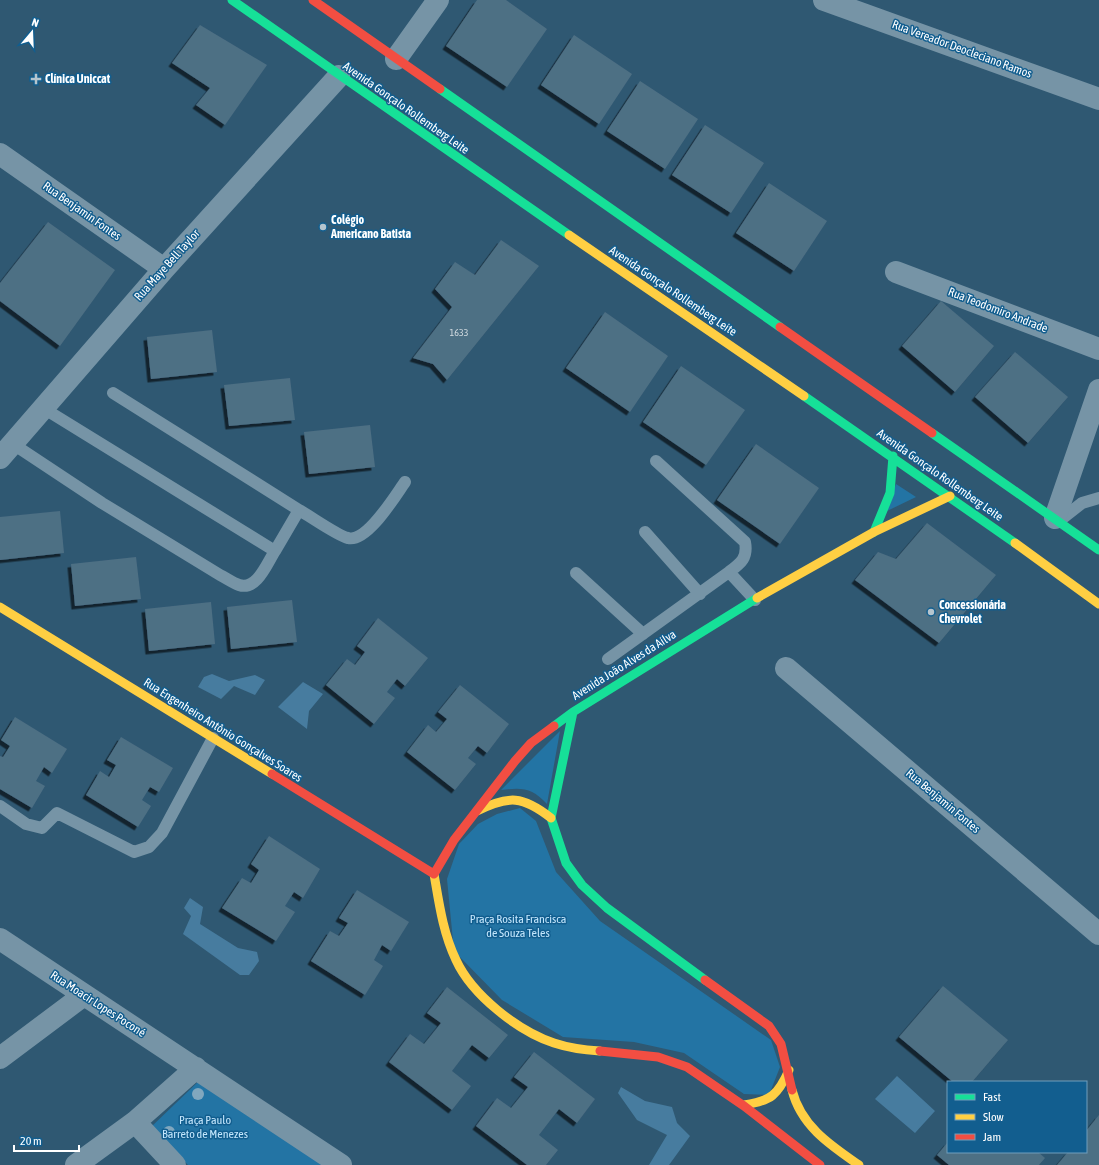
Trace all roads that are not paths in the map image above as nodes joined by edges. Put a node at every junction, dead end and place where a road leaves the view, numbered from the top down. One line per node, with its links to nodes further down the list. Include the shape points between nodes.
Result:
1 (232, 0): 7 (street, Avenida Gonçalo Rollemberg Leite)
2 (313, 0): 6 (street)
3 (438, 0): 6 (street)
4 (824, 0): 5 (street, Rua Vereador Deocleciano Ramos)
5 (863, 6): 8 (street, Rua Vereador Deocleciano Ramos)
6 (396, 59): 23 (street)
7 (339, 76): 10 (street, Rua Maye Bell Taylor); 17 (street, Avenida Gonçalo Rollemberg Leite)
8 (1099, 99)
9 (0, 154): 10 (street, Rua Benjamin Fontes)
10 (164, 268): 15 (street, Rua Maye Bell Taylor)
11 (896, 272): 12 (street, Rua Teodomiro Andrade)
12 (1099, 349)
13 (1099, 390): 23 (street)
14 (113, 393): 22 (lane)
15 (43, 408): 16 (street, Rua Maye Bell Taylor); 27 (lane)
16 (6, 451): 27 (lane, via 102,503 240,585 248,586 256,582)
17 (893, 456): 20 (street, Avenida Gonçalo Rollemberg Leite); 25 (street, via 890,493)
18 (656, 462): 28 (lane, via 745,542 747,552 741,563)
19 (405, 482): 22 (lane, via 371,528 357,538 348,538)
20 (950, 496): 25 (street, Avenida João Alves da Ailva); 32 (street, Avenida Gonçalo Rollemberg Leite)
21 (1099, 498): 23 (lane, via 1082,503)
22 (300, 510): 27 (lane)
23 (1057, 520): 26 (street)
24 (644, 532): 30 (lane)
25 (874, 532): 31 (street, Avenida João Alves da Ailva)
26 (1099, 550)
27 (275, 551)
28 (729, 572): 30 (lane); 31 (lane)
29 (576, 574): 34 (lane)
30 (700, 594): 34 (lane)
31 (755, 600): 37 (street, Avenida João Alves da Ailva)
32 (1099, 604)
33 (0, 607): 38 (street, Rua Engenheiro Antônio Gonçalves Soares)
34 (643, 634): 35 (lane)
35 (608, 659)
36 (786, 668): 43 (street, Rua Benjamin Fontes)
37 (573, 712): 40 (street, Avenida João Alves da Ailva, via 531,743); 41 (street)
38 (213, 738): 39 (lane, via 162,832 150,847 134,852 57,813 42,828 26,824); 42 (street, Rua Engenheiro Antônio Gonçalves Soares)
39 (0, 806)
40 (473, 814): 41 (street, via 503,799 513,798 527,801); 42 (street, Avenida João Alves da Ailva)
41 (551, 818): 48 (street, via 566,863 582,885 607,908 769,1026 778,1035)
42 (434, 874): 49 (street, via 447,937 457,962 471,982 499,1010 526,1030 549,1042 568,1047 644,1054 670,1060 688,1067)
43 (1099, 934)
44 (0, 939): 45 (street, Rua Moacir Lopes Poconé)
45 (84, 995): 46 (street); 47 (street, Rua Moacir Lopes Poconé)
46 (0, 1058)
47 (196, 1068): 50 (street); 53 (street, Rua Moacir Lopes Poconé)
48 (789, 1070): 49 (street, via 775,1095 764,1102); 55 (street, via 797,1105 807,1124)
49 (744, 1105): 54 (street)
50 (135, 1122): 51 (street); 52 (street)
51 (76, 1165)
52 (175, 1165)
53 (341, 1165)
54 (820, 1165)
55 (859, 1165)

